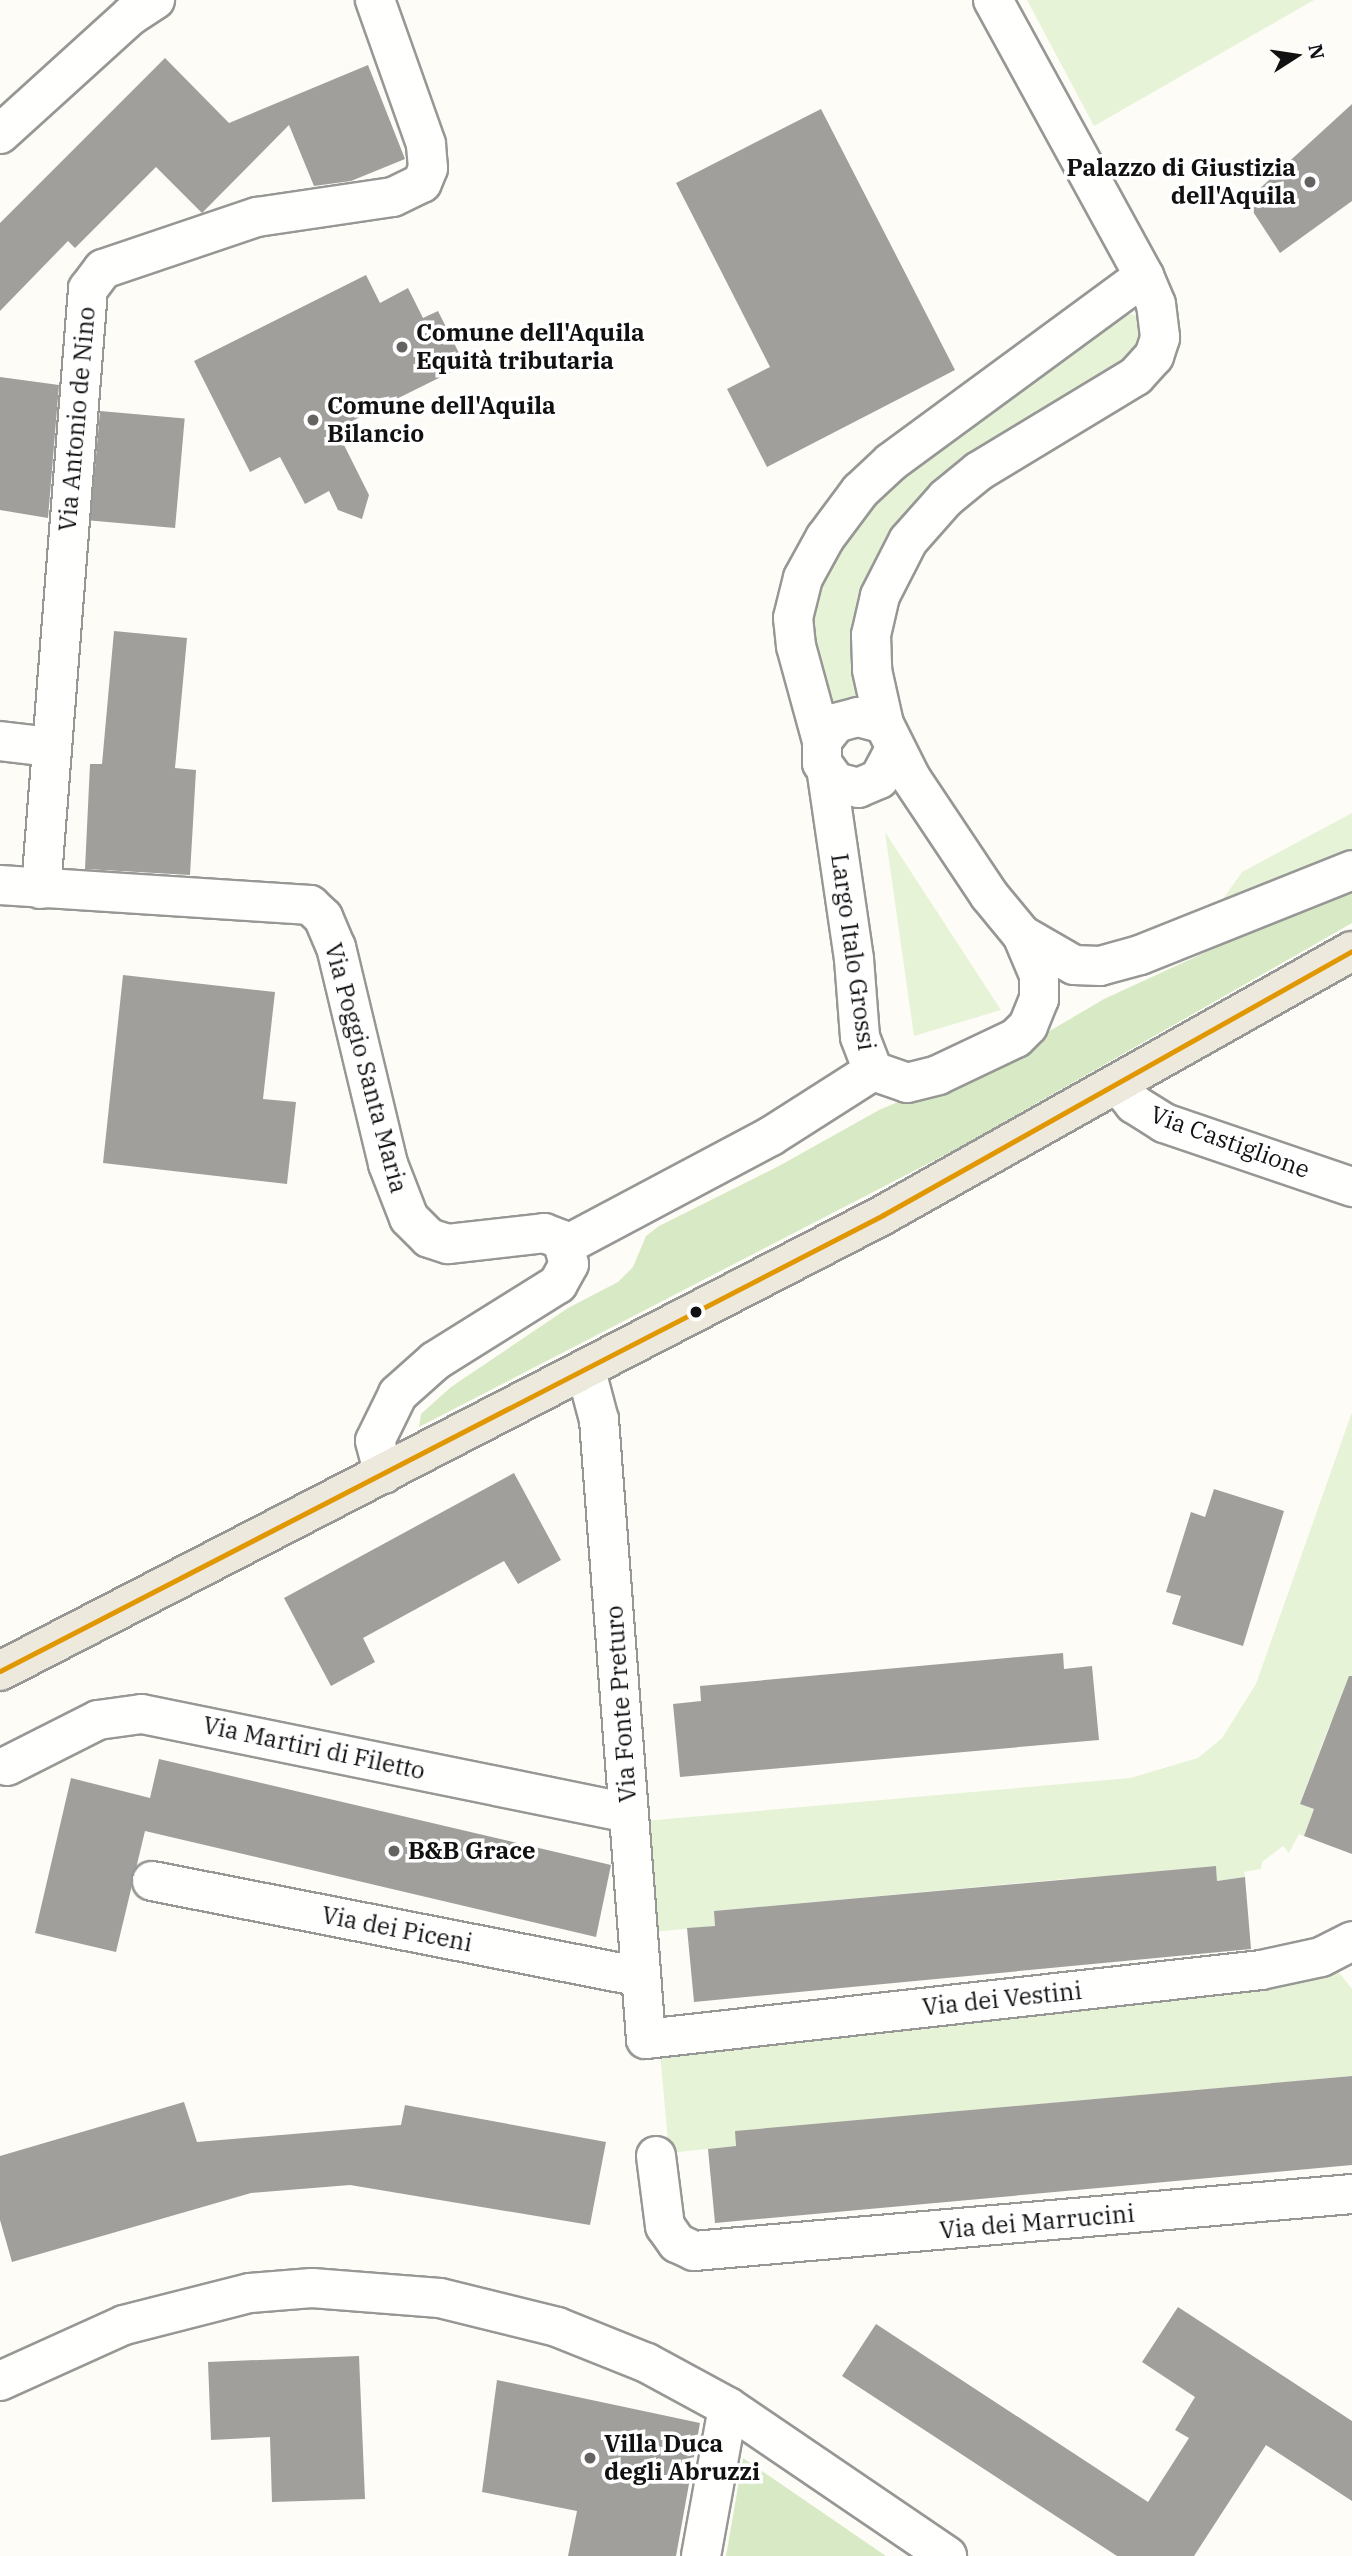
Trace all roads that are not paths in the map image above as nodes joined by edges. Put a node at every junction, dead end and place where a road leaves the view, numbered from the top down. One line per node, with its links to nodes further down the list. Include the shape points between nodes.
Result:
1 (155, 0): 4 (street, via 131,16)
2 (374, 0): 8 (street, Via Antonio de Nino, via 425,144 428,168 422,183 393,197 257,217 103,269 88,289)
3 (993, 0): 5 (street)
4 (0, 134)
5 (1144, 276): 6 (street, via 1160,320 1154,356 1136,376 979,471 933,513 892,566 871,635 872,670); 9 (street, Largo Italo Grossi, via 891,462 860,491 825,538 803,578 793,618)
6 (890, 737): 9 (street, via 846,718 836,723); 9 (street, via 887,770 870,785 847,787); 13 (street, via 989,895)
7 (0, 741): 8 (street)
8 (50, 747): 12 (street, Via Antonio de Nino)
9 (825, 757): 15 (street, Largo Italo Grossi, via 854,959 860,1037)
10 (1352, 870): 13 (street, via 1140,955 1100,966 1060,960)
11 (0, 885): 12 (street, Via Poggio Santa Maria)
12 (41, 889): 18 (street, Via Poggio Santa Maria, via 310,905 323,917 336,947 388,1164 410,1218 429,1238 447,1244 550,1233)
13 (1022, 935): 15 (street, Largo Italo Grossi, via 1039,975 1040,999 1028,1026 1016,1038 938,1075 907,1083)
14 (1352, 951): 16 (main road)
15 (873, 1071): 18 (street, via 771,1136)
16 (1118, 1084): 17 (street, Via Castiglione, via 1135,1104 1164,1123); 19 (main road, via 895,1209)
17 (1352, 1186)
18 (566, 1245): 20 (street, via 569,1265 558,1284 435,1361 398,1394 375,1441)
19 (586, 1371): 20 (main road); 23 (street, Via Fonte Preturo, via 599,1420)
20 (384, 1474): 21 (main road)
21 (0, 1671)
22 (7, 1766): 23 (street, Via Martiri di Filetto, via 98,1720 142,1714)
23 (629, 1813): 26 (street, Via Fonte Preturo)
24 (152, 1881): 26 (street, Via dei Piceni)
25 (1352, 1941): 27 (street, Via dei Vestini, via 1321,1957 1254,1971)
26 (641, 1977): 27 (street, Via Fonte Preturo)
27 (646, 2039)
28 (656, 2156): 29 (street, Via dei Marrucini, via 663,2217 670,2236 694,2251)
29 (1352, 2194)
30 (0, 2381): 31 (street, via 124,2325 250,2293 312,2288 440,2298 498,2310 601,2342)
31 (728, 2407): 32 (street); 33 (street)
32 (701, 2556)
33 (947, 2556)

